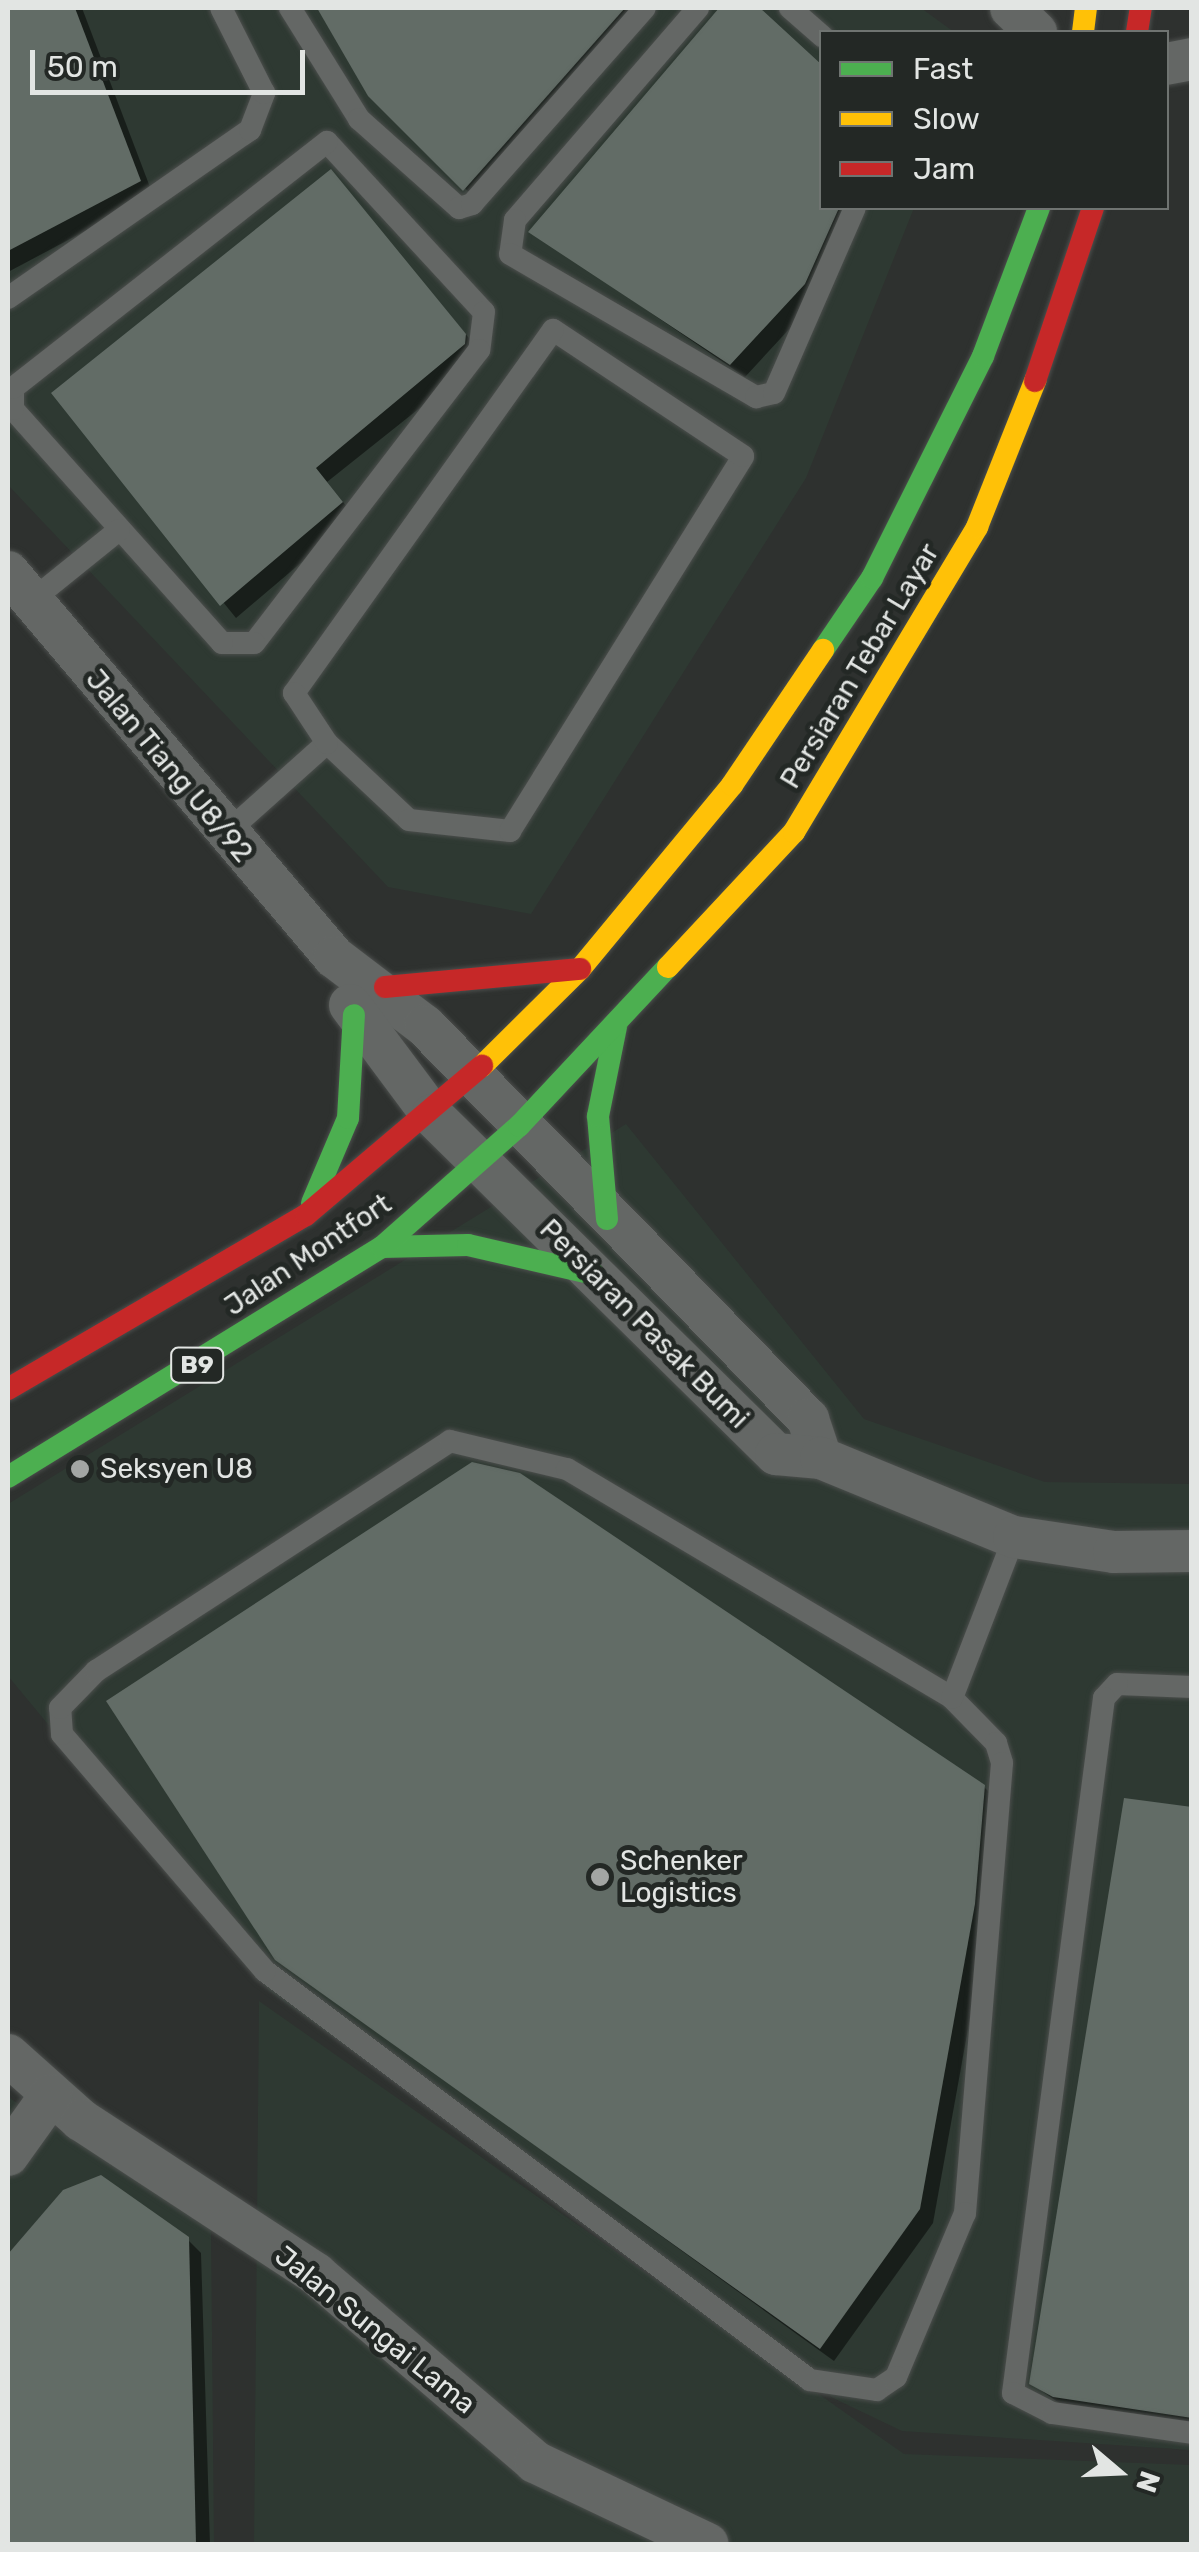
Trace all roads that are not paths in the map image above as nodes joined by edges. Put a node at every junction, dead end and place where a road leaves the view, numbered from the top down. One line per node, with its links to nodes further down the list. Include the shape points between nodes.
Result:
1 (221, 8): 12 (lane, via 264,93 250,130)
2 (290, 8): 3 (lane, via 360,118 459,208 472,204)
3 (646, 8)
4 (698, 8): 9 (lane, via 515,220 510,254 756,397 774,393)
5 (790, 8): 8 (lane)
6 (1011, 8): 7 (street)
7 (1034, 30)
8 (819, 33)
9 (854, 210)
10 (1039, 210): 18 (main road, Persiaran Tebar Layar, via 983,356 872,578 732,785)
11 (1092, 210): 21 (main road, Persiaran Tebar Layar, via 1064,309 977,526 891,683 794,832)
12 (8, 298)
13 (119, 530): 13 (lane, via 222,643 254,643 479,350 484,312 327,142 13,388 12,408); 14 (lane)
14 (19, 586): 16 (street, Jalan Tiang U8/92)
15 (326, 743): 15 (lane, via 409,820 510,830 744,456 553,330 294,693); 16 (lane)
16 (224, 834): 17 (street, Jalan Tiang U8/92)
17 (334, 957): 19 (street, Jalan Tiang U8/92); 20 (street, Jalan Tiang U8/92)
18 (580, 969): 19 (main road); 22 (main road, Persiaran Tebar Layar)
19 (385, 987): 22 (street, Jalan Tiang U8/92)
20 (354, 1015): 23 (street, Jalan Tiang U8/92); 26 (main road, via 348,1118)
21 (616, 1027): 24 (main road, Persiaran Tebar Layar); 27 (main road, via 598,1116)
22 (471, 1078): 23 (main road, Jalan Montfort); 24 (street, Jalan Tiang U8/92)
23 (432, 1114): 25 (street, Jalan Tiang U8/92); 26 (main road, Jalan Montfort / B9)
24 (518, 1126): 25 (main road, Jalan Montfort); 27 (street, Persiaran Pasak Bumi)
25 (480, 1162): 28 (main road, Jalan Montfort / B9); 29 (street, Persiaran Pasak Bumi)
26 (306, 1215): 30 (main road, Jalan Montfort / B9, via 85,1352)
27 (607, 1219): 31 (street, Persiaran Pasak Bumi, via 808,1419)
28 (382, 1247): 29 (main road, via 468,1245); 32 (main road, Jalan Montfort / B9)
29 (594, 1274): 31 (street, Persiaran Pasak Bumi, via 776,1454)
30 (8, 1390)
31 (820, 1458): 33 (street, Persiaran Pasak Bumi)
32 (8, 1478)
33 (1014, 1537): 34 (street, Persiaran Pasak Bumi, via 1114,1552); 36 (lane)
34 (1192, 1551)
35 (1192, 1688): 40 (lane, via 1117,1684 1104,1698 1013,2393 1052,2413)
36 (952, 1698): 36 (lane, via 567,1469 462,1440 405,1464 96,1670 60,1708 62,1734 265,1971 810,2380 877,2390 896,2377 966,2212 1002,1763)
37 (8, 2055): 38 (street, Jalan Sungai Lama)
38 (52, 2095): 39 (street); 41 (street, Jalan Sungai Lama, via 316,2274 535,2462)
39 (8, 2155)
40 (1192, 2433)
41 (708, 2544)

